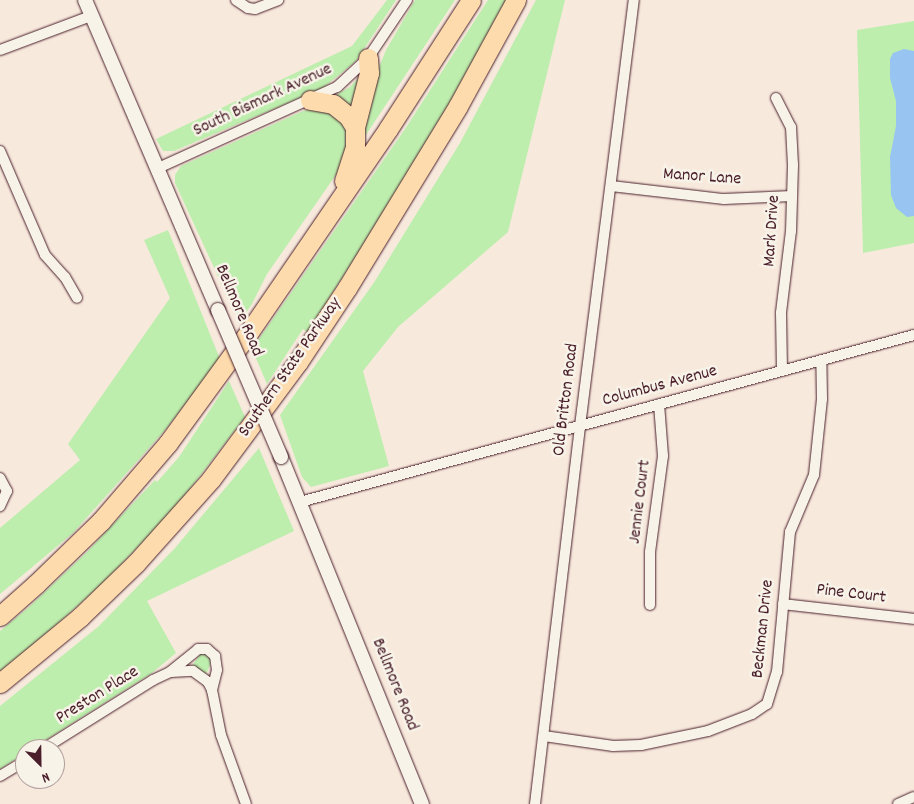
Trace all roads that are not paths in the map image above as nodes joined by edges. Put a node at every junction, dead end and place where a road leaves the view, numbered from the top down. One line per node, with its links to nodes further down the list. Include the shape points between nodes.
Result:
1 (84, 0): 8 (main road, Bellmore Road)
2 (236, 0): 3 (street, via 255,9)
3 (278, 0)
4 (407, 0): 10 (street, South Bismark Avenue)
5 (471, 0): 18 (highway, via 432,64)
6 (516, 0): 33 (highway, Southern State Parkway, via 453,115 347,288 298,362 211,479 136,563 80,617)
7 (634, 0): 16 (street, Old Britton Road)
8 (91, 16): 9 (street); 15 (main road, Bellmore Road)
9 (0, 50)
10 (368, 58): 12 (street, South Bismark Avenue, via 347,79); 13 (highway, via 369,73)
11 (776, 98): 17 (street, Mark Drive, via 791,127)
12 (310, 100): 13 (highway, via 333,104 348,116); 15 (street, South Bismark Avenue)
13 (355, 127): 18 (highway, via 352,160)
14 (0, 151): 19 (street, via 39,243 55,268 65,276)
15 (156, 169): 26 (main road, Bellmore Road, bridge)
16 (611, 186): 17 (street, Manor Lane, via 724,199); 24 (street, Old Britton Road)
17 (792, 196): 22 (street, Mark Drive, via 782,313)
18 (328, 216): 30 (highway, via 168,443 89,534)
19 (77, 298)
20 (914, 335): 21 (street, Columbus Avenue)
21 (821, 360): 22 (street, Columbus Avenue); 28 (street, Beckman Drive, via 822,399 814,475 790,532)
22 (782, 371): 23 (street, Columbus Avenue)
23 (659, 404): 24 (street, Columbus Avenue); 29 (street, Jennie Court, via 663,456 650,552)
24 (580, 426): 26 (street, Columbus Avenue); 35 (street, Old Britton Road)
25 (0, 478): 27 (street, via 6,491)
26 (300, 502): 41 (main road, Bellmore Road)
27 (0, 506)
28 (783, 604): 31 (street, Pine Court); 35 (street, Beckman Drive, via 773,690 767,704 752,714 708,731 641,745 613,746)
29 (650, 605)
30 (0, 616)
31 (914, 619)
32 (170, 672): 34 (street, via 193,671 202,676); 34 (street, via 192,653 207,648 217,662); 36 (street, Preston Place)
33 (0, 683)
34 (212, 690): 40 (street, via 221,736)
35 (544, 736): 42 (street, Old Britton Road)
36 (59, 739)
37 (15, 767): 38 (street)
38 (0, 776)
39 (914, 796): 43 (street)
40 (246, 804)
41 (422, 804)
42 (536, 804)
43 (898, 804)

